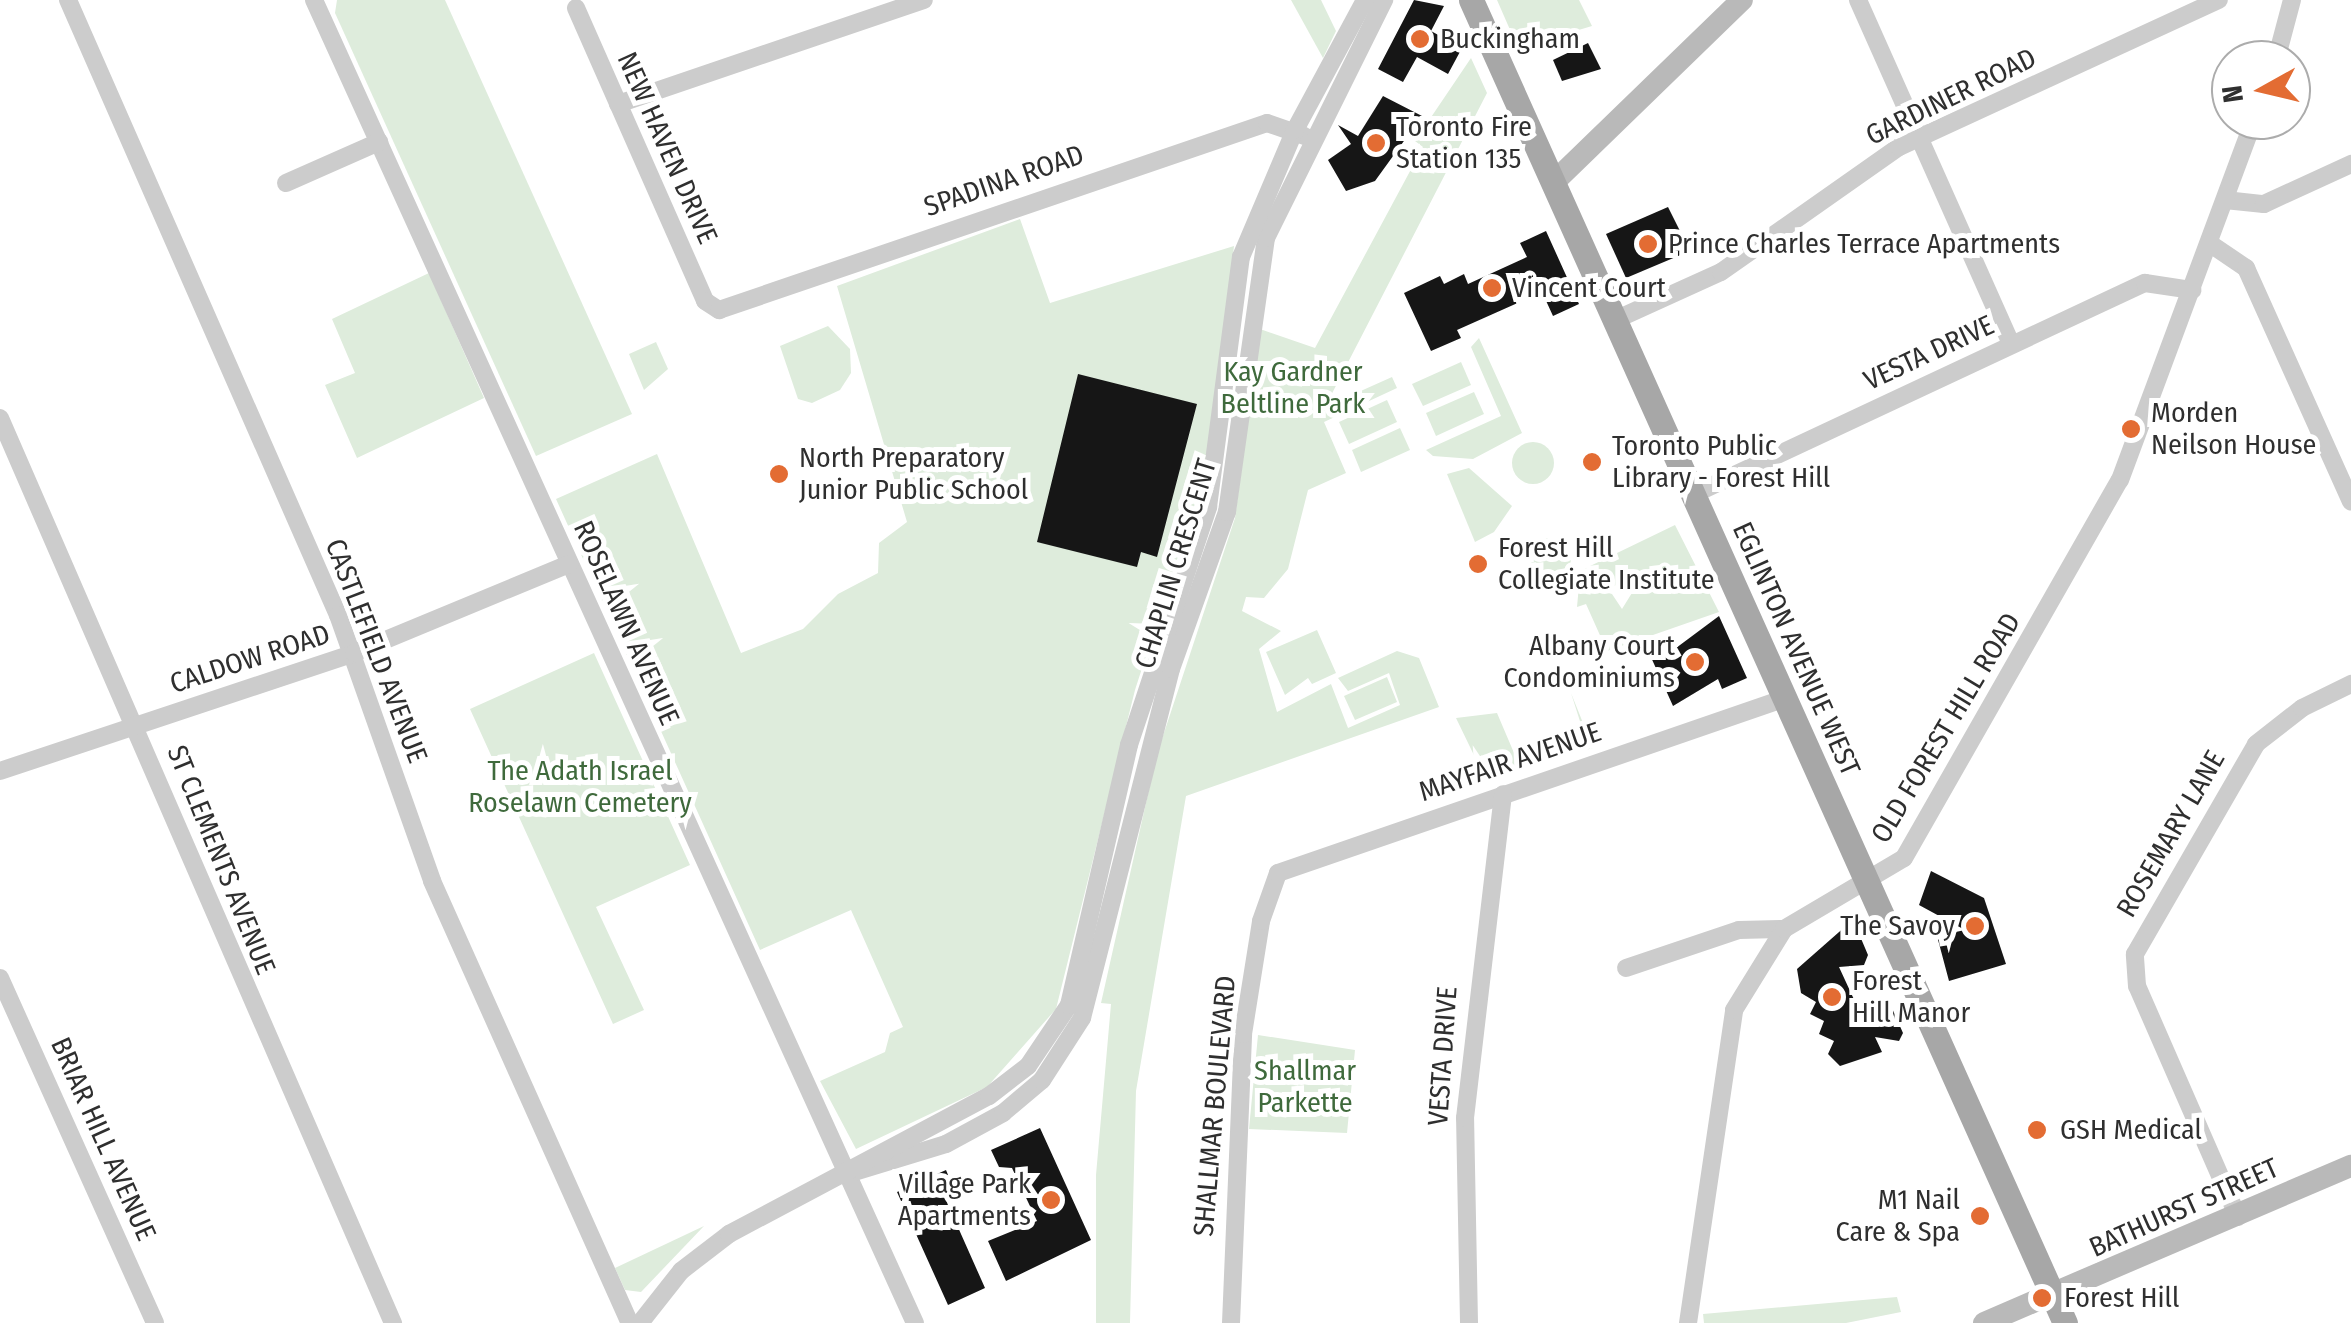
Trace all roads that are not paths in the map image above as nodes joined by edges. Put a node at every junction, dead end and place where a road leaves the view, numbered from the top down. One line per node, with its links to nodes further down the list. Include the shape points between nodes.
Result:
1 (68, 0): 33 (street, CASTLEFIELD AVENUE)
2 (314, 0): 17 (street, ROSELAWN AVENUE)
3 (924, 0): 13 (street)
4 (1365, 0): 14 (street, CHAPLIN CRESCENT)
5 (1384, 0): 18 (street, CHAPLIN CRESCENT)
6 (1742, 0): 21 (main road)
7 (1858, 0): 15 (street)
8 (2219, 0): 15 (street, GARDINER ROAD)
9 (2292, 0): 12 (street)
10 (576, 8): 13 (street, NEW HAVEN DRIVE)
11 (1475, 9): 21 (main road, EGLINTON AVENUE WEST)
12 (2281, 40)
13 (618, 104): 25 (street, NEW HAVEN DRIVE)
14 (1296, 130): 18 (street); 25 (street, SPADINA ROAD, via 1267,123); 37 (street, CHAPLIN CRESCENT, via 1241,256 1208,507)
15 (1921, 139): 26 (street, GARDINER ROAD, via 1721,272); 27 (street)
16 (2247, 140): 22 (street, OLD FOREST HILL ROAD)
17 (379, 142): 20 (street); 32 (street, ROSELAWN AVENUE)
18 (1313, 142): 38 (street, CHAPLIN CRESCENT, via 1266,238 1227,512)
19 (2351, 164): 22 (street, via 2264,204)
20 (286, 183)
21 (1552, 184): 26 (main road, EGLINTON AVENUE WEST)
22 (2225, 200): 23 (street, OLD FOREST HILL ROAD)
23 (2209, 243): 24 (street, OLD FOREST HILL ROAD); 29 (street, via 2246,268)
24 (2192, 290): 27 (street, VESTA DRIVE, via 2145,283); 41 (street, OLD FOREST HILL ROAD, via 2145,422 2090,539 1904,858)
25 (711, 308)
26 (1615, 320): 30 (main road, EGLINTON AVENUE WEST)
27 (2011, 344): 30 (street, VESTA DRIVE)
28 (0, 418): 36 (street, ST CLEMENTS AVENUE)
29 (2342, 459): 31 (street)
30 (1694, 494): 35 (main road, EGLINTON AVENUE WEST)
31 (2351, 502)
32 (569, 564): 33 (street, CALDOW ROAD); 47 (street, ROSELAWN AVENUE)
33 (354, 654): 36 (street, CALDOW ROAD); 53 (street, CASTLEFIELD AVENUE, via 426,866)
34 (2349, 692): 48 (street, ROSEMARY LANE, via 2256,744 2135,954 2136,986)
35 (1786, 698): 40 (street, MAYFAIR AVENUE); 41 (main road, EGLINTON AVENUE WEST)
36 (137, 724): 39 (street, CALDOW ROAD); 52 (street, ST CLEMENTS AVENUE, via 178,840)
37 (1129, 745): 38 (street); 47 (street, CHAPLIN CRESCENT, via 1080,977 1056,1031 1028,1066 989,1096)
38 (1148, 752): 47 (street, CHAPLIN CRESCENT, via 1098,979 1042,1080 946,1144)
39 (0, 771)
40 (1503, 794): 42 (street, MAYFAIR AVENUE, via 1289,866); 57 (street, VESTA DRIVE, via 1467,1086)
41 (1868, 881): 43 (street, OLD FOREST HILL ROAD); 49 (main road, EGLINTON AVENUE WEST)
42 (1266, 894): 56 (street, SHALLMAR BOULEVARD, via 1237,1104)
43 (1784, 929): 44 (street, via 1738,930); 50 (street, OLD FOREST HILL ROAD, via 1754,968 1727,1036)
44 (1626, 968)
45 (0, 978): 51 (street, BRIAR HILL AVENUE)
46 (2351, 1166): 48 (main road, BATHURST STREET)
47 (848, 1174): 54 (street, CHAPLIN CRESCENT, via 728,1234 681,1271); 55 (street, ROSELAWN AVENUE)
48 (2238, 1216): 49 (main road, BATHURST STREET)
49 (2054, 1298): 58 (main road, BATHURST STREET); 59 (main road, EGLINTON AVENUE WEST)
50 (1688, 1322)
51 (155, 1323)
52 (393, 1323)
53 (630, 1323)
54 (640, 1323)
55 (915, 1323)
56 (1232, 1323)
57 (1469, 1323)
58 (1984, 1323)
59 (2066, 1323)

